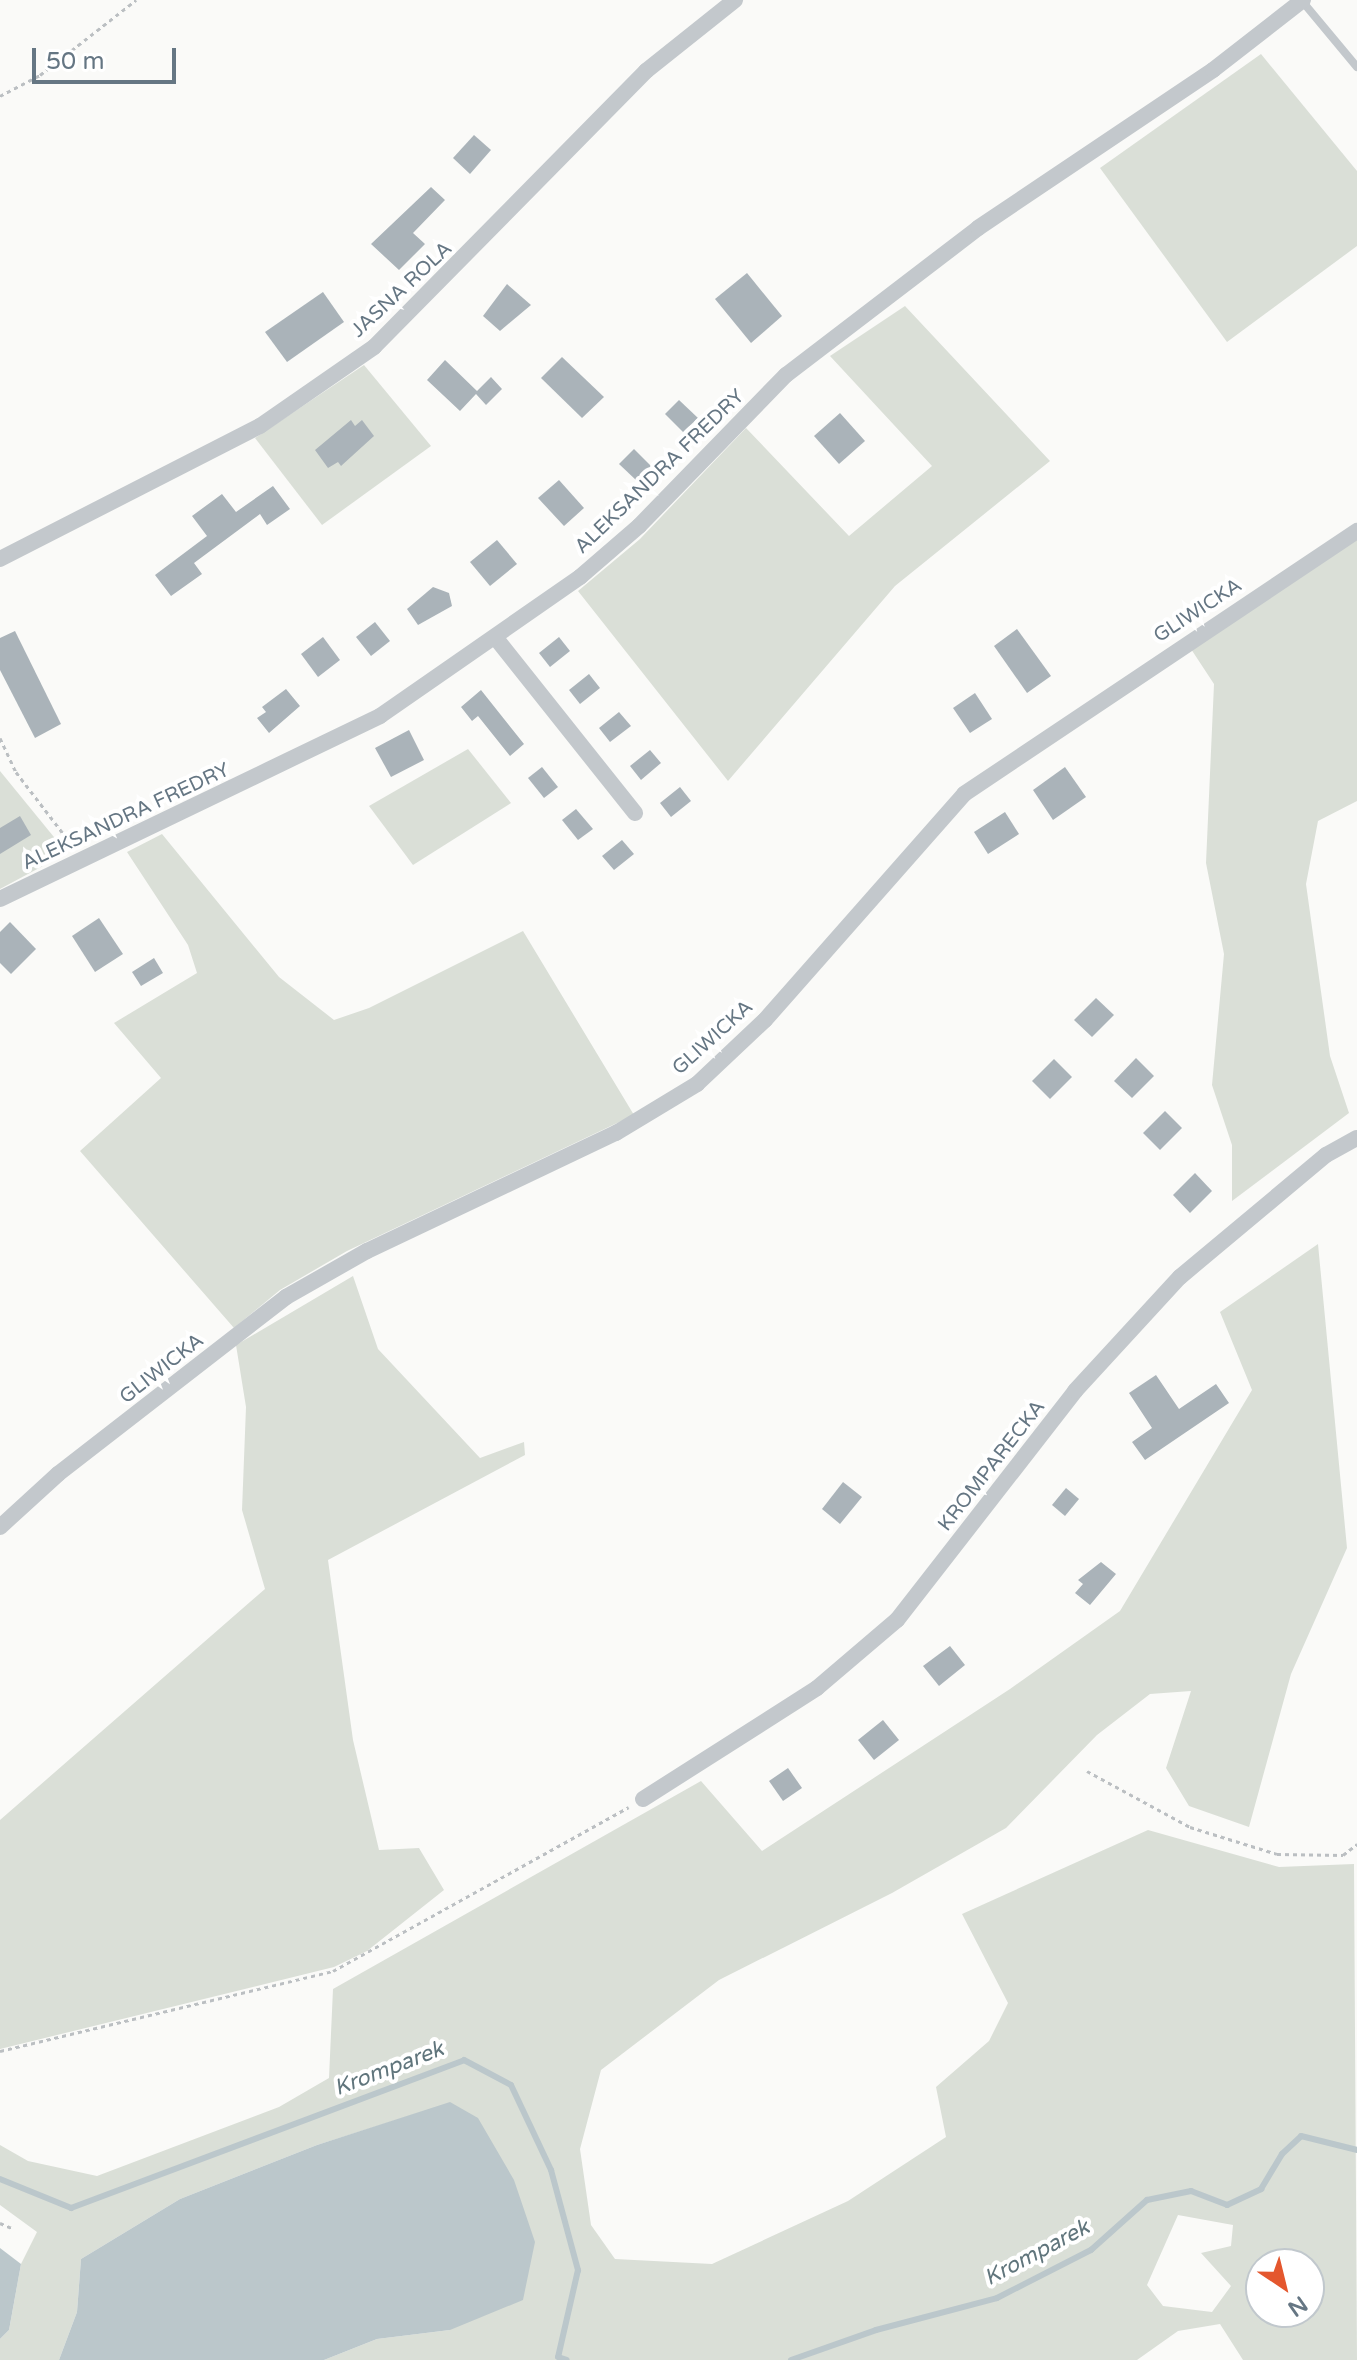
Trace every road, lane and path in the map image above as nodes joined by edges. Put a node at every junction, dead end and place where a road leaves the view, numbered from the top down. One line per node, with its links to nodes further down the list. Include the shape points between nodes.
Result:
1 (136, 0): 5 (path, via 40,75)
2 (735, 0): 7 (street, JASNA ROLA, via 646,71 374,347 260,426)
3 (1303, 1): 4 (lane); 8 (street, ALEKSANDRA FREDRY, via 1213,70 978,228 786,375 639,526 580,577)
4 (1357, 67)
5 (0, 96)
6 (1357, 531): 14 (street, GLIWICKA, via 964,794 765,1020 697,1084 616,1133 367,1251 286,1297 58,1474)
7 (0, 559)
8 (495, 637): 10 (street); 11 (street, ALEKSANDRA FREDRY, via 380,716 326,746)
9 (0, 738): 11 (path, via 54,826)
10 (635, 813)
11 (83, 857): 12 (street, ALEKSANDRA FREDRY)
12 (0, 899)
13 (1357, 1138): 16 (street, KROMPARECKA, via 1326,1155 1180,1277 1075,1391 897,1620 817,1688)
14 (0, 1527)
15 (1087, 1771): 17 (path, via 1190,1827 1277,1854 1343,1855)
16 (643, 1799): 18 (path, via 333,1971)
17 (1357, 1844)
18 (0, 2051)
19 (0, 2223): 20 (path)
20 (12, 2228)

